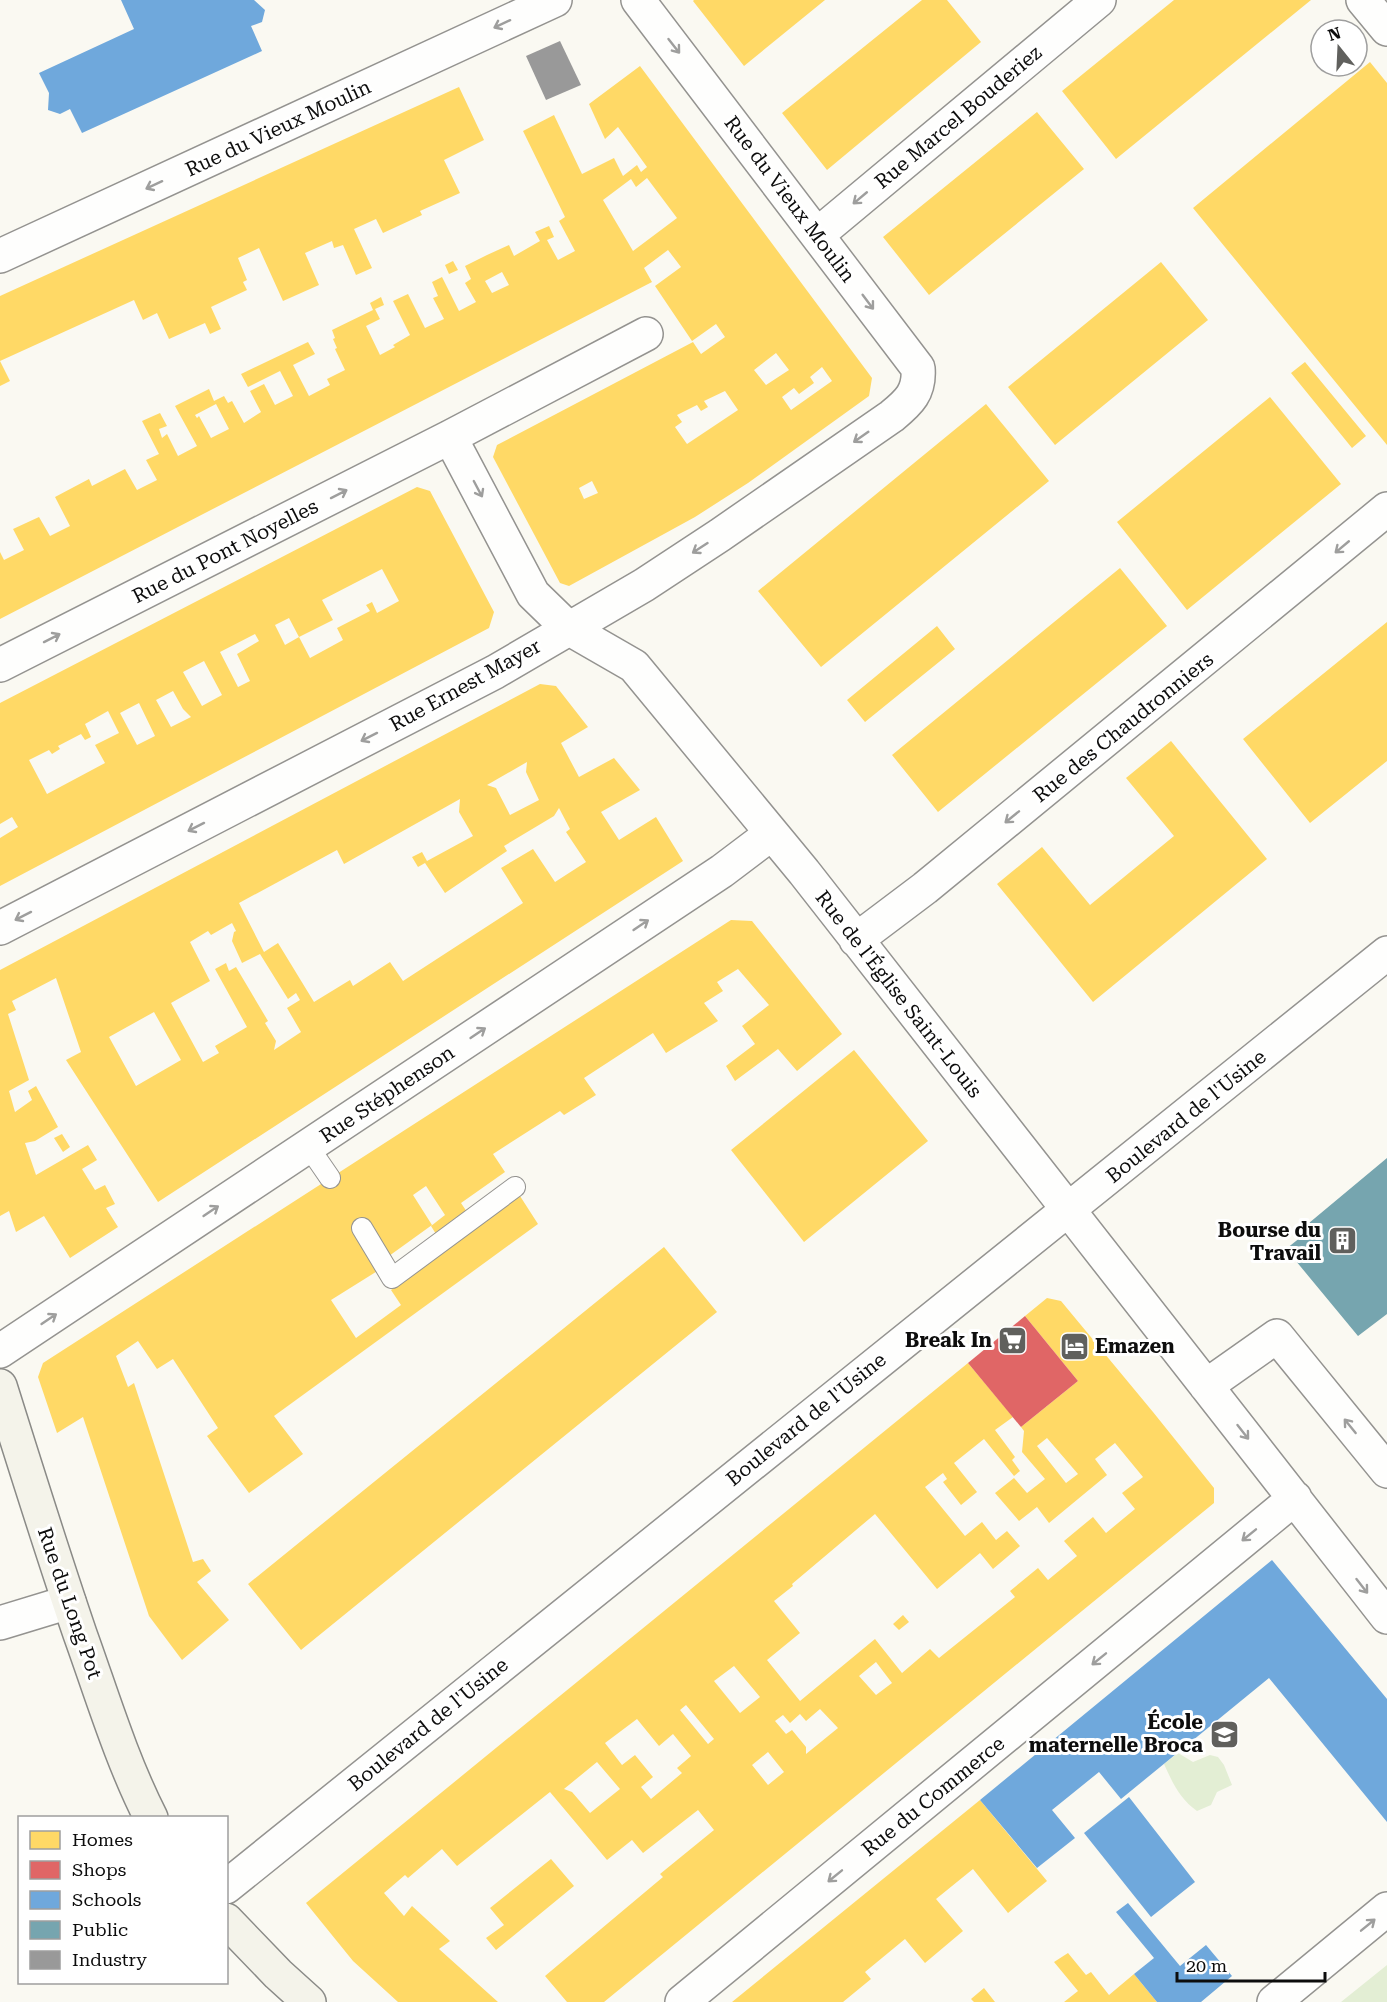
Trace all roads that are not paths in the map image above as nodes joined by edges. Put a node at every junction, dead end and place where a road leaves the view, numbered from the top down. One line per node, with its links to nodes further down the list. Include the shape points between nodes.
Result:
1 (555, 0): 7 (street, Rue du Vieux Moulin, one-way to 7)
2 (638, 0): 6 (street, Rue du Vieux Moulin, one-way to 6)
3 (1100, 0): 6 (street, Rue Marcel Bouderiez, one-way to 6)
4 (1363, 0): 5 (street)
5 (1387, 29)
6 (817, 234): 9 (street, Rue du Vieux Moulin, one-way to 9, via 918,368 916,393)
7 (0, 256)
8 (646, 334): 10 (street, Rue du Pont Noyelles)
9 (908, 403): 12 (street, Rue Ernest Mayer, one-way to 12, via 710,542)
10 (450, 437): 12 (street, one-way to 12, via 533,594); 13 (street, Rue du Pont Noyelles, one-way to 10)
11 (1387, 509): 16 (street, Rue des Chaudronniers, one-way to 16)
12 (568, 628): 14 (street, Rue de l'Église Saint-Louis, via 634,666); 15 (street, Rue Ernest Mayer, one-way to 15, via 495,672)
13 (0, 665)
14 (771, 834): 16 (street, Rue de l'Église Saint-Louis); 18 (street, Rue Stéphenson, one-way to 14, via 722,871)
15 (0, 928)
16 (856, 940): 21 (street, Rue de l'Église Saint-Louis)
17 (1387, 953): 21 (street, Boulevard de l'Usine)
18 (308, 1146): 19 (lane); 23 (street, Rue Stéphenson, one-way to 18)
19 (330, 1178)
20 (515, 1187): 22 (lane, via 392,1278)
21 (1069, 1210): 25 (street, Rue de l'Église Saint-Louis); 32 (street, Boulevard de l'Usine)
22 (362, 1228)
23 (0, 1351)
24 (0, 1386): 28 (street, Rue du Long Pot)
25 (1206, 1386): 26 (street, one-way to 25, via 1277,1336); 27 (street, Rue de l'Église Saint-Louis, one-way to 27)
26 (1387, 1472)
27 (1295, 1498): 29 (street, Rue de l'Église Saint-Louis, one-way to 29); 36 (street, Rue du Commerce, one-way to 36)
28 (69, 1602): 30 (street); 31 (street, Rue du Long Pot, via 132,1778)
29 (1387, 1617)
30 (0, 1623)
31 (150, 1816)
32 (228, 1885)
33 (1387, 1909): 37 (street, one-way to 33)
34 (228, 1922): 35 (street)
35 (309, 2002)
36 (682, 2002)
37 (1274, 2002)

